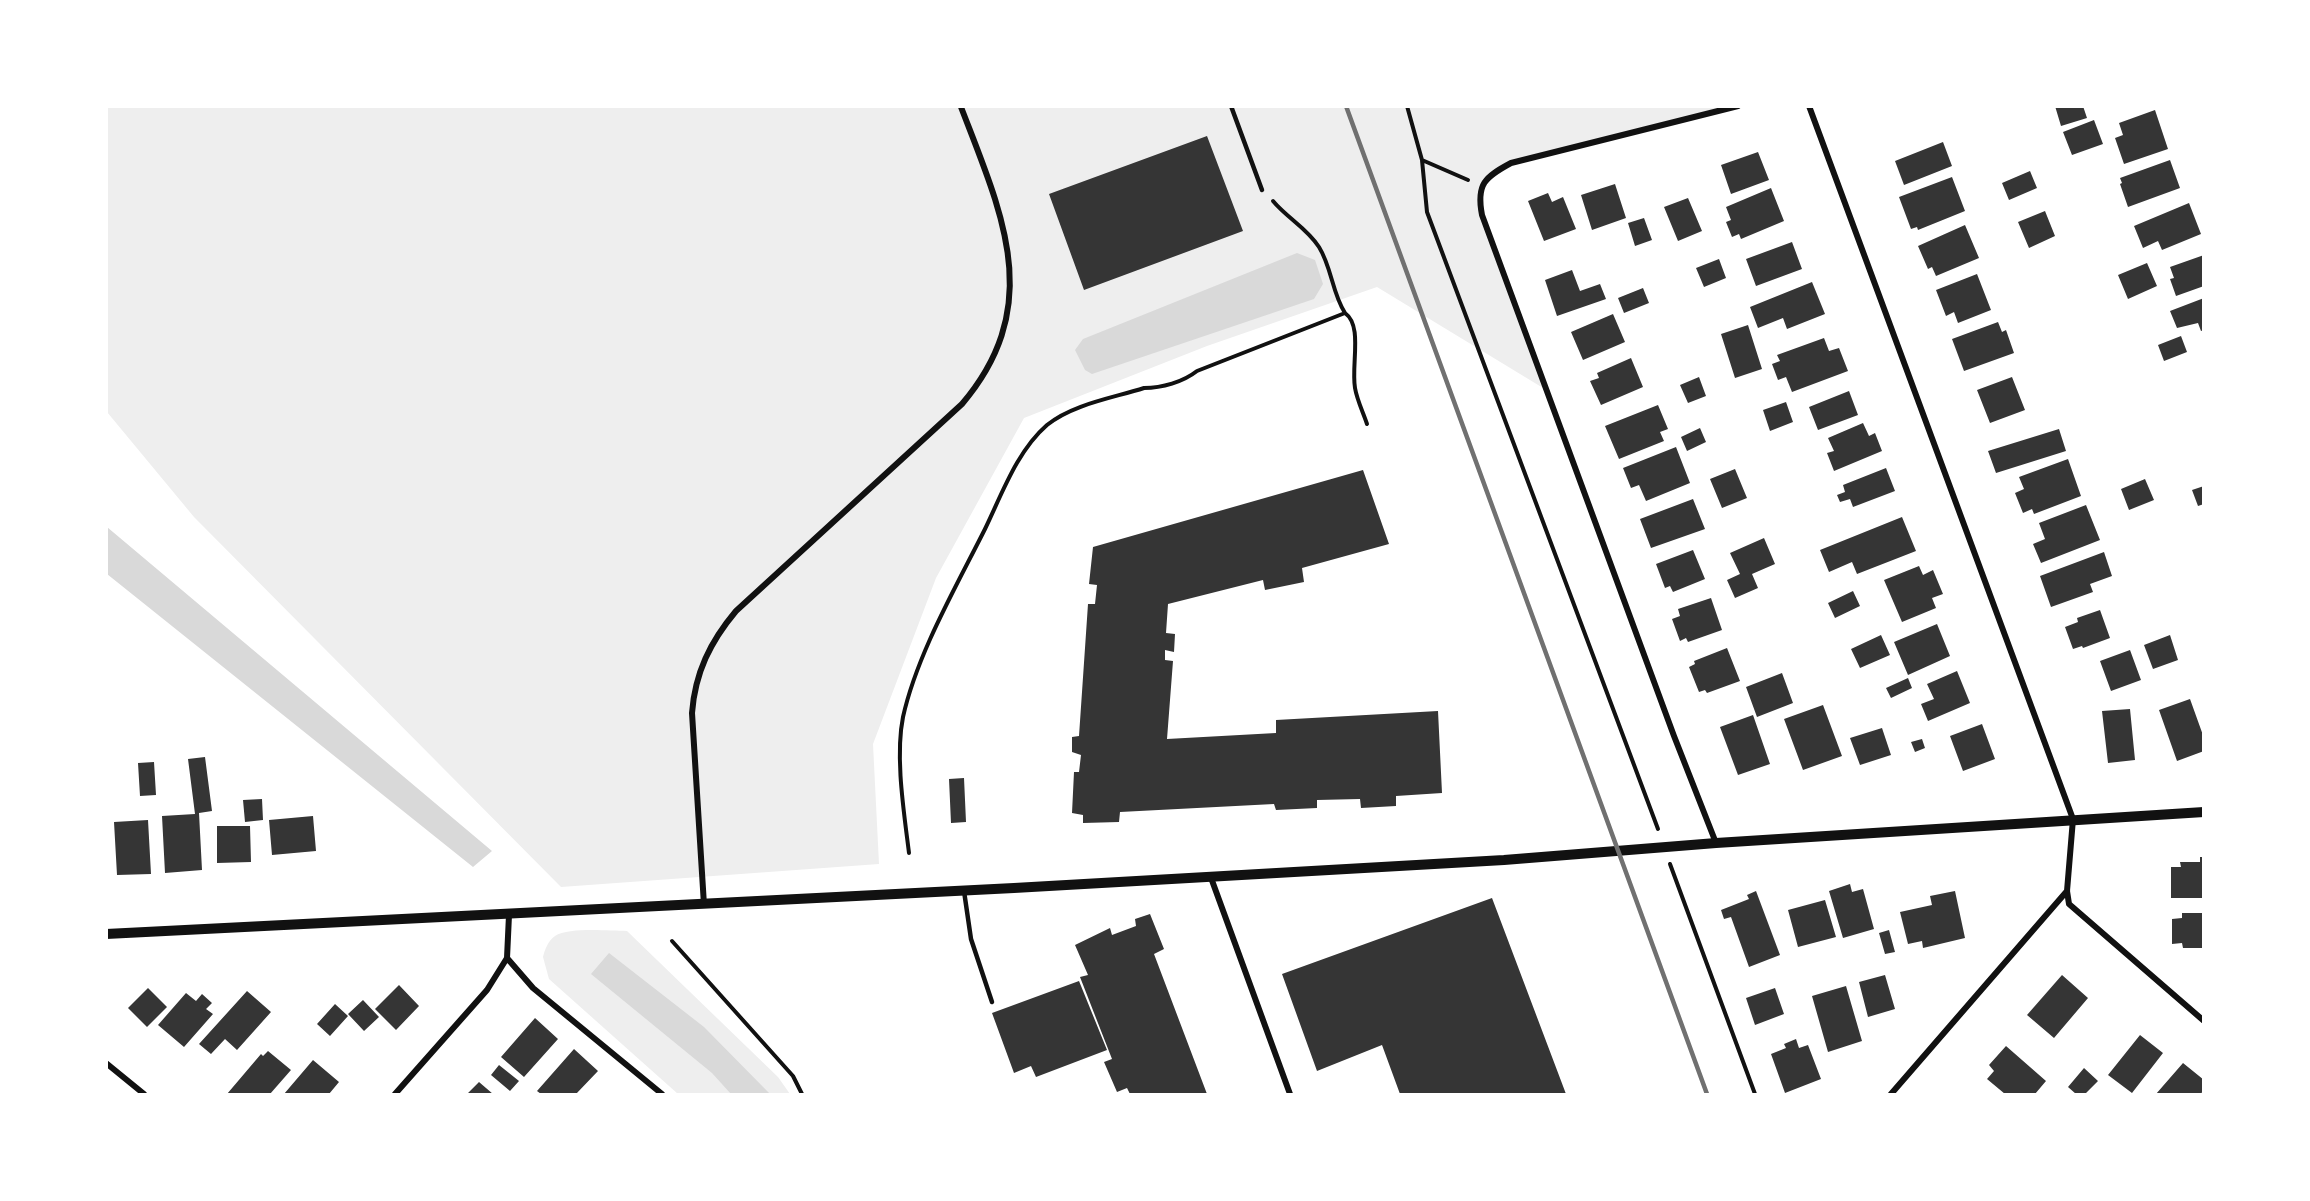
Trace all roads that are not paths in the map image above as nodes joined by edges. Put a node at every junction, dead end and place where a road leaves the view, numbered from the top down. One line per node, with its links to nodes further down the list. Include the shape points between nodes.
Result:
1 (1231, 106): 5 (lane)
2 (1738, 106): 8 (street, via 1511,163 1488,176 1479,202)
3 (1809, 106): 7 (street)
4 (960, 107): 12 (street, via 985,170 1011,262 1010,306 1002,340 983,377 962,404 736,611 709,649 694,690 692,713)
5 (1262, 189)
6 (2204, 812): 7 (street)
7 (2073, 819): 8 (street); 11 (street)
8 (1716, 843): 9 (street, via 1504,860)
9 (1210, 875): 10 (street); 22 (street)
10 (964, 891): 12 (street); 16 (lane, via 971,939)
11 (2067, 891): 17 (street, via 2068,904); 23 (street)
12 (704, 905): 13 (street)
13 (508, 915): 14 (street); 15 (street)
14 (106, 934)
15 (507, 958): 20 (street, via 488,990); 21 (street, via 533,988)
16 (992, 1002)
17 (2204, 1021)
18 (106, 1063): 19 (street)
19 (144, 1095)
20 (395, 1095)
21 (662, 1095)
22 (1290, 1095)
23 (1891, 1095)

